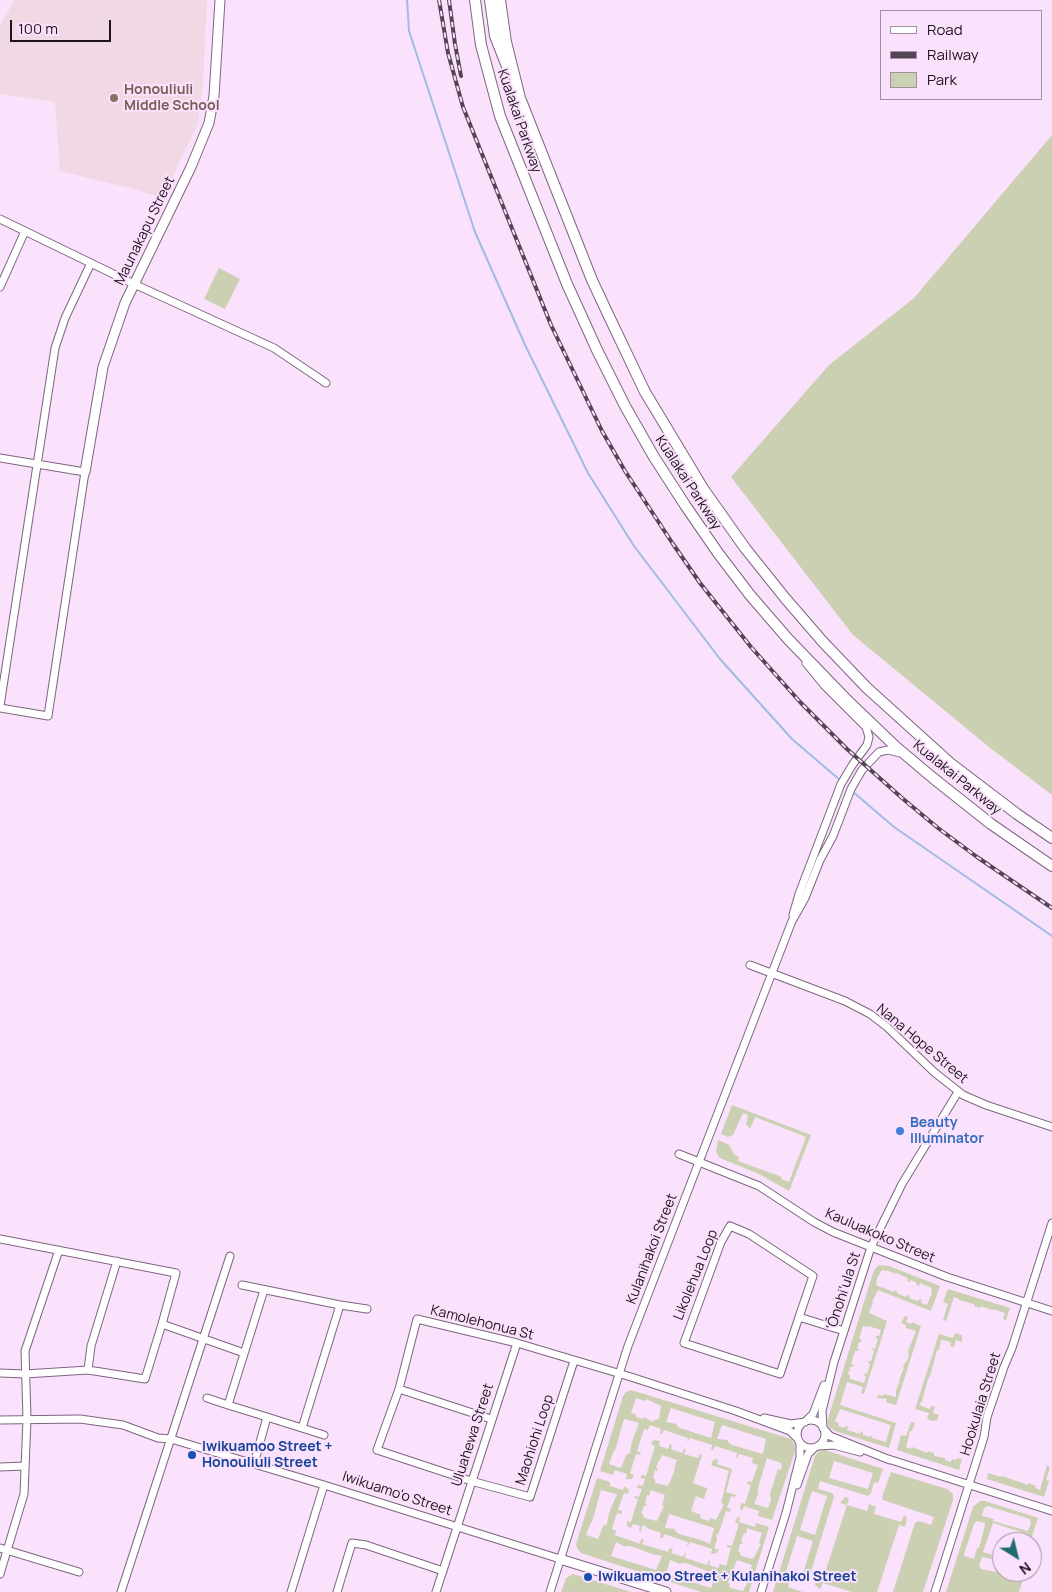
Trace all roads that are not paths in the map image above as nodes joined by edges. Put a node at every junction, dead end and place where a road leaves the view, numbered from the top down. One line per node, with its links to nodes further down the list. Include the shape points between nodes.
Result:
1 (220, 0): 9 (street, Maunakapu Street, via 214,96 209,123)
2 (475, 0): 15 (main road, Kualakai Parkway, via 482,51 500,116 597,350 643,438 685,505 734,574)
3 (490, 0): 5 (main road, via 495,36)
4 (500, 0): 5 (main road, Kualakai Parkway, via 506,42)
5 (520, 98): 18 (main road, Kualakai Parkway, via 592,280 628,358 689,467 728,524 784,598 867,688 950,763)
6 (0, 219): 7 (street)
7 (25, 231): 8 (street); 10 (street)
8 (91, 263): 9 (street); 13 (street, via 54,348)
9 (134, 284): 11 (street, via 274,348); 14 (street, Maunakapu Street, via 103,368)
10 (0, 287)
11 (326, 383)
12 (0, 458): 13 (street)
13 (37, 464): 14 (street); 16 (street)
14 (85, 472): 16 (street, via 48,716)
15 (785, 635): 17 (main road, Kualakai Parkway); 20 (street, Kulanihakoi Street, via 817,678 866,727 869,736 862,753 843,779 799,894)
16 (0, 707)
17 (909, 759): 19 (main road, Kualakai Parkway, via 984,819); 20 (street, Kulanihakoi Street, via 888,750 879,752 870,760 854,783)
18 (1052, 838)
19 (1052, 866)
20 (792, 921): 22 (street, Kulanihakoi Street)
21 (750, 965): 22 (street, Nana Hope Street)
22 (771, 973): 23 (street, Nana Hope Street, via 870,1014); 26 (street, Kulanihakoi Street)
23 (958, 1092): 24 (street, Nana Hope Street); 29 (street, ‘Ōnohi‘ula St, via 902,1184)
24 (1052, 1127)
25 (679, 1154): 26 (street, Kauluakoko Street)
26 (699, 1162): 29 (street, Kauluakoko Street, via 759,1186 827,1229); 50 (street, Kulanihakoi Street)
27 (1052, 1223): 35 (street, Hookulaia Street)
28 (0, 1238): 30 (street)
29 (871, 1247): 35 (street, Kauluakoko Street); 41 (street, ‘Ōnohi‘ula St)
30 (60, 1250): 32 (street); 49 (street, via 25,1351)
31 (230, 1256): 42 (street)
32 (117, 1261): 40 (street, via 176,1273); 47 (street, via 91,1346)
33 (242, 1285): 34 (street)
34 (264, 1290): 36 (street); 44 (street)
35 (1026, 1303): 38 (street, Kauluakoko Street); 71 (street, Hookulaia Street, via 987,1417)
36 (340, 1305): 37 (street); 60 (street)
37 (367, 1309)
38 (1052, 1311)
39 (799, 1317): 39 (street, Likolehua Loop, via 813,1276 749,1234 730,1226 721,1242 684,1343 780,1374); 41 (street)
40 (162, 1324): 42 (street); 47 (street, via 145,1379)
41 (844, 1331): 46 (street, ‘Ōnohi‘ula St)
42 (203, 1338): 44 (street); 63 (street)
43 (517, 1343): 45 (street, Kamolehonua St); 51 (street, Kamolehonua St, via 418,1320); 56 (street, Uluahewa Street)
44 (244, 1353): 53 (street)
45 (574, 1361): 50 (street, Kamolehonua St); 70 (street, Maohiohi Loop, via 530,1498)
46 (834, 1362): 59 (street, via 814,1414); 61 (street, ‘Ōnohi‘ula St, via 822,1411)
47 (88, 1370): 49 (street)
48 (0, 1373): 49 (street)
49 (25, 1374): 58 (street)
50 (619, 1374): 54 (street, Kamolehonua St); 77 (street, Kulanihakoi Street)
51 (399, 1389): 56 (street); 70 (street, Kamolehonua St, via 377,1450)
52 (207, 1398): 53 (street)
53 (228, 1404): 55 (street)
54 (736, 1411): 59 (street, Kamolehonua St, via 788,1424); 64 (street, Kamolehonua St, via 790,1431)
55 (267, 1417): 60 (street); 67 (street)
56 (491, 1419): 70 (street, Uluahewa Street)
57 (0, 1420): 58 (street, Iwikuamo'o Street)
58 (27, 1420): 63 (street, Iwikuamo'o Street, via 80,1419 123,1425); 68 (street)
59 (805, 1422): 61 (street, via 813,1421); 64 (street, via 799,1427)
60 (302, 1428): 62 (street)
61 (823, 1428): 65 (street, via 823,1440); 66 (street, via 833,1438)
62 (324, 1435)
63 (170, 1439): 67 (street, Iwikuamo'o Street); 81 (street)
64 (799, 1441): 65 (street, via 806,1447); 74 (street, via 800,1458)
65 (816, 1447): 66 (street, via 834,1445); 74 (street, via 806,1460)
66 (890, 1460): 71 (street)
67 (254, 1464): 72 (street, Iwikuamo'o Street)
68 (25, 1466): 69 (street); 76 (street, via 24,1494)
69 (0, 1467)
70 (472, 1481): 75 (street, Uluahewa Street)
71 (969, 1484): 73 (street); 88 (street, Hookulaia Street)
72 (324, 1485): 75 (street, Iwikuamo'o Street); 82 (street)
73 (1052, 1511)
74 (786, 1513): 87 (street)
75 (457, 1527): 77 (street, Iwikuamo'o Street); 78 (street, Uluahewa Street)
76 (4, 1550): 79 (street); 80 (street)
77 (560, 1559): 85 (street, Kulanihakoi Street); 86 (street, Iwikuamo'o Street)
78 (443, 1570): 83 (street, via 352,1543); 84 (street, Uluahewa Street)
79 (79, 1572)
80 (0, 1574)
81 (122, 1592)
82 (291, 1592)
83 (337, 1592)
84 (436, 1592)
85 (550, 1592)
86 (666, 1592)
87 (761, 1592)
88 (935, 1592)

